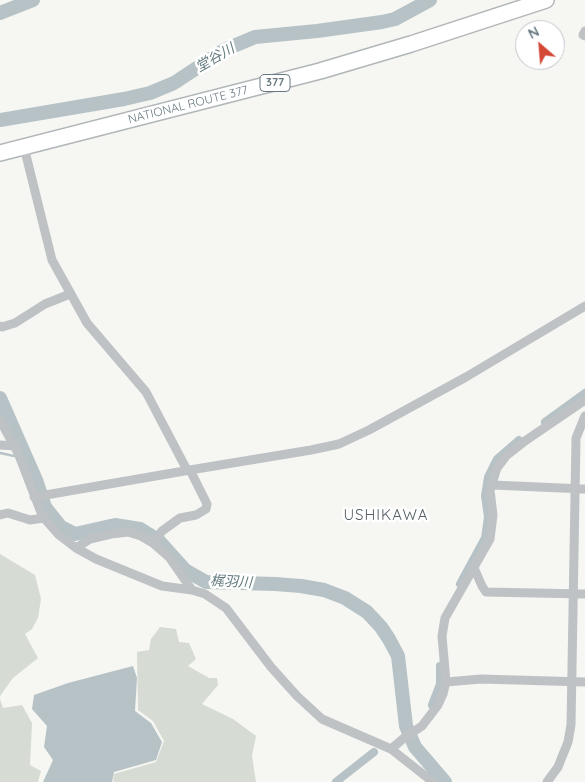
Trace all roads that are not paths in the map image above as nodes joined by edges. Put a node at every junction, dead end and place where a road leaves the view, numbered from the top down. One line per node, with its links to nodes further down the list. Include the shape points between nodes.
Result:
1 (546, 0): 4 (highway, NATIONAL ROUTE 377 / 377, via 320,71)
2 (585, 31): 3 (street)
3 (585, 36)
4 (24, 147): 5 (highway, NATIONAL ROUTE 377 / 377); 6 (street, via 52,260)
5 (0, 153)
6 (70, 294): 8 (street, via 45,304 15,323); 14 (street, via 87,323 146,392)
7 (585, 306): 14 (street, via 466,377 339,444)
8 (0, 326)
9 (585, 400): 15 (street, via 506,456 496,468)
10 (585, 416): 16 (street, via 576,438)
11 (0, 420): 13 (street)
12 (0, 445): 13 (street)
13 (14, 446): 18 (street)
14 (189, 470): 18 (street); 21 (street, via 207,504 206,509 180,518)
15 (492, 485): 16 (street); 23 (street, via 490,539)
16 (575, 488): 17 (street); 25 (street)
17 (585, 489)
18 (36, 497): 20 (street)
19 (0, 515): 20 (street, via 8,513 30,520)
20 (44, 518): 22 (street)
21 (153, 542): 22 (street, via 128,532 90,539); 24 (street)
22 (76, 548): 24 (street, via 162,586)
23 (474, 568): 25 (street, via 486,592); 27 (street, via 445,618 442,636)
24 (192, 590): 30 (street, via 205,594 226,608 271,667 322,719)
25 (573, 594): 26 (street); 28 (street)
26 (585, 594)
27 (446, 682): 28 (street, via 480,679); 30 (street, via 438,705 422,726)
28 (572, 682): 29 (street); 31 (street, via 571,725)
29 (585, 682)
30 (391, 750): 32 (street)
31 (558, 767): 33 (street); 34 (street)
32 (433, 782)
33 (546, 782)
34 (554, 782)

